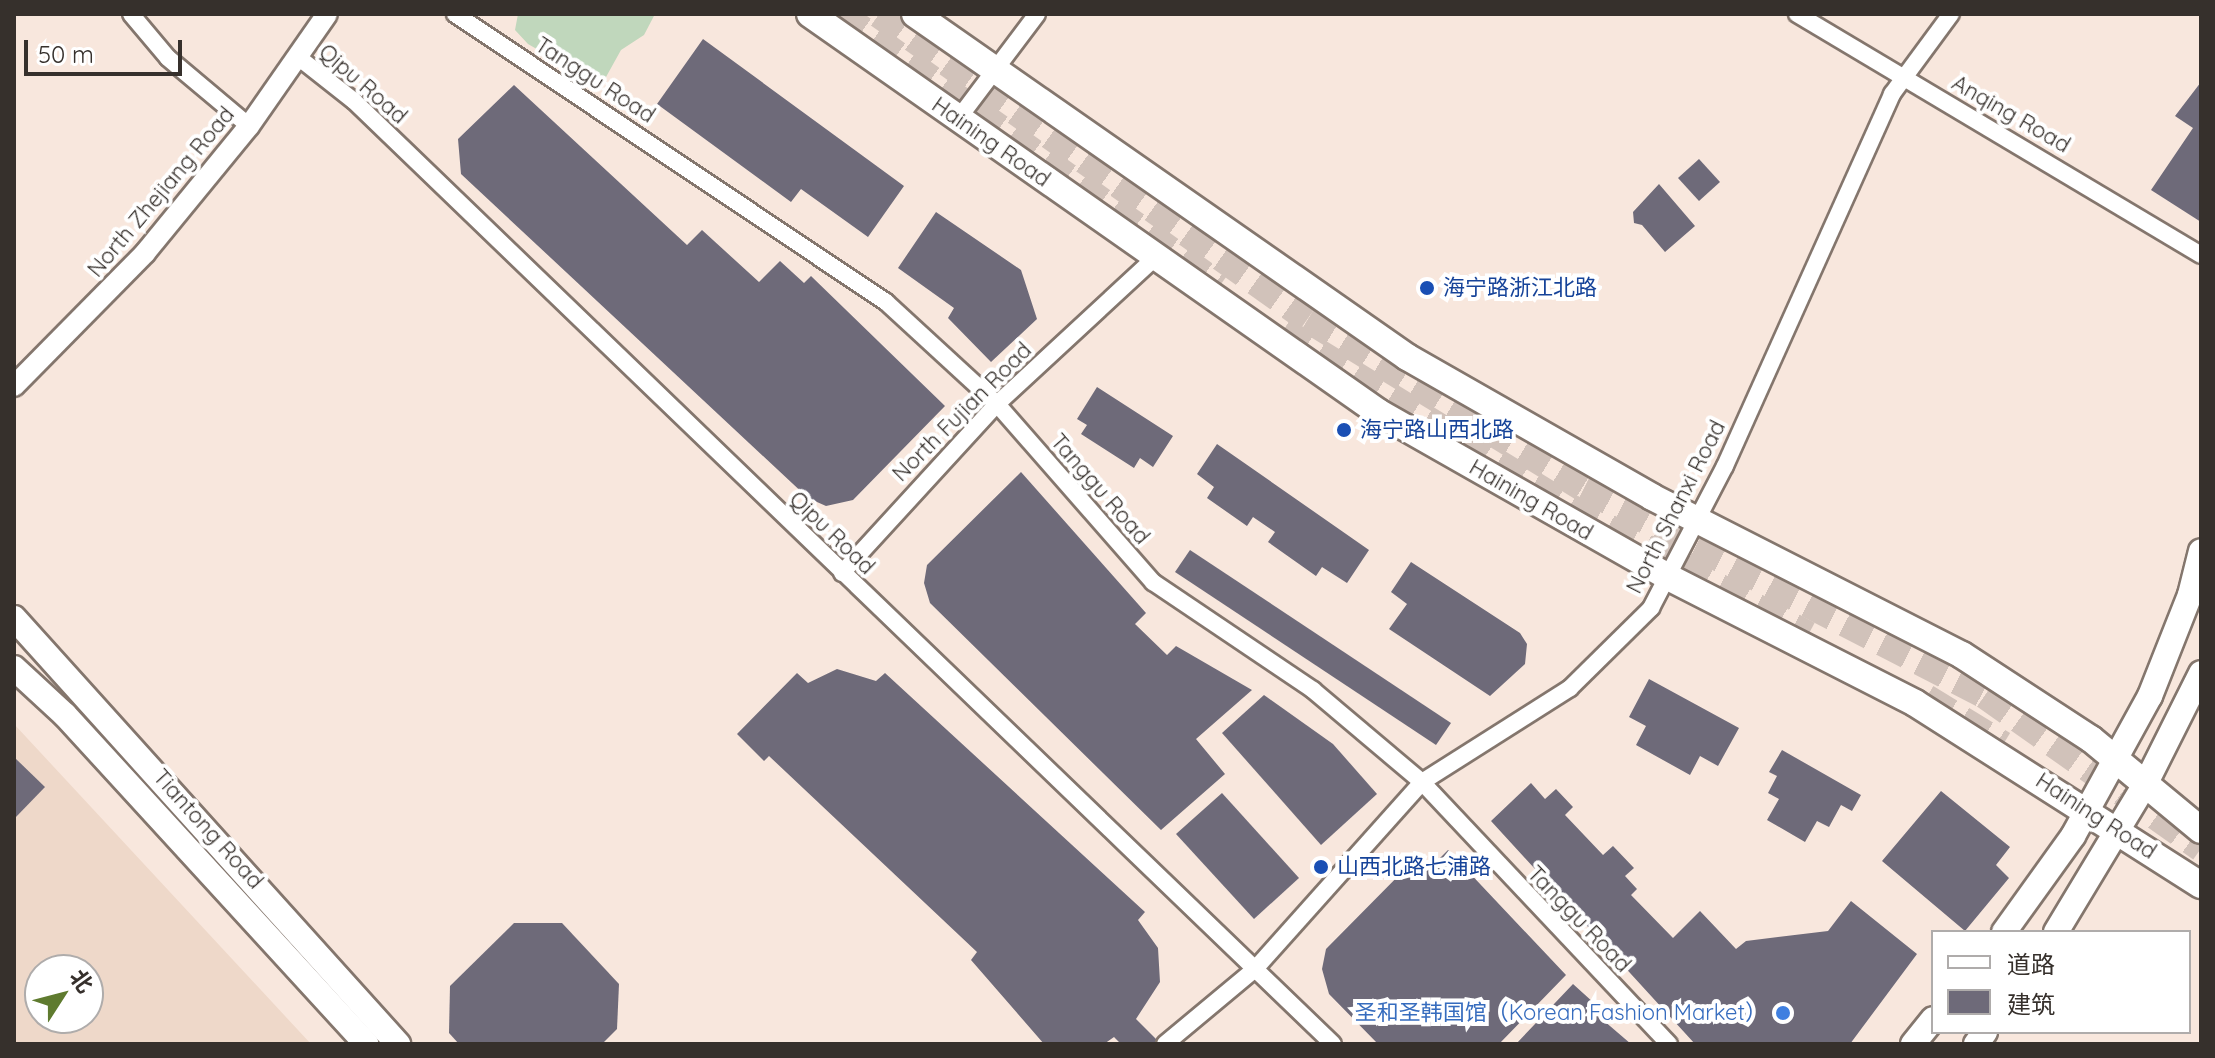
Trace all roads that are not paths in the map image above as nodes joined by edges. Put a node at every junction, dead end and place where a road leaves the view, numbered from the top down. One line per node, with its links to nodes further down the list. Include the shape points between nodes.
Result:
1 (131, 14): 13 (street, via 168,58)
2 (327, 14): 9 (street, North Zhejiang Road)
3 (455, 14): 17 (street, Tanggu Road, via 849,275)
4 (810, 14): 12 (main road, Haining Road)
5 (915, 14): 10 (main road)
6 (1037, 14): 10 (street)
7 (1797, 14): 11 (street, Anqing Road)
8 (1951, 14): 11 (street, North Shanxi Road)
9 (298, 57): 13 (street, North Zhejiang Road); 20 (street, Qipu Road, via 354,101)
10 (995, 70): 12 (street); 18 (main road, via 1407,357)
11 (1903, 77): 14 (street, Anqing Road); 18 (street, North Shanxi Road)
12 (958, 119): 15 (main road, Haining Road)
13 (249, 126): 16 (street, North Zhejiang Road, via 121,280)
14 (2201, 255)
15 (1156, 257): 17 (street, North Fujian Road); 21 (main road, Haining Road, via 1378,412)
16 (14, 386)
17 (997, 404): 20 (street, North Fujian Road); 26 (street, Tanggu Road, via 1153,582 1303,683)
18 (1698, 520): 21 (street, North Shanxi Road); 25 (main road, via 1962,655)
19 (2201, 551): 25 (main road, via 2190,595 2150,696)
20 (842, 573): 34 (street, Qipu Road)
21 (1670, 578): 26 (street, North Shanxi Road, via 1626,638 1570,688); 28 (main road, Haining Road, via 1915,703)
22 (14, 618): 36 (main road, Tiantong Road)
23 (14, 668): 36 (main road, Tiantong Road, via 65,715)
24 (2201, 673): 27 (main road)
25 (2114, 756): 27 (main road); 28 (main road)
26 (1422, 782): 34 (street, North Shanxi Road); 40 (street, Tanggu Road)
27 (2146, 783): 29 (main road); 30 (main road)
28 (2088, 809): 29 (main road, Haining Road); 32 (main road)
29 (2118, 828): 31 (main road, Haining Road); 33 (main road)
30 (2201, 830)
31 (2201, 885)
32 (2005, 930)
33 (2057, 930)
34 (1255, 969): 38 (street, North Shanxi Road); 39 (street, Qipu Road)
35 (1931, 1022): 41 (main road)
36 (363, 1036): 37 (main road, Tiantong Road)
37 (398, 1044)
38 (1165, 1044)
39 (1333, 1044)
40 (1669, 1044)
41 (1913, 1044)

